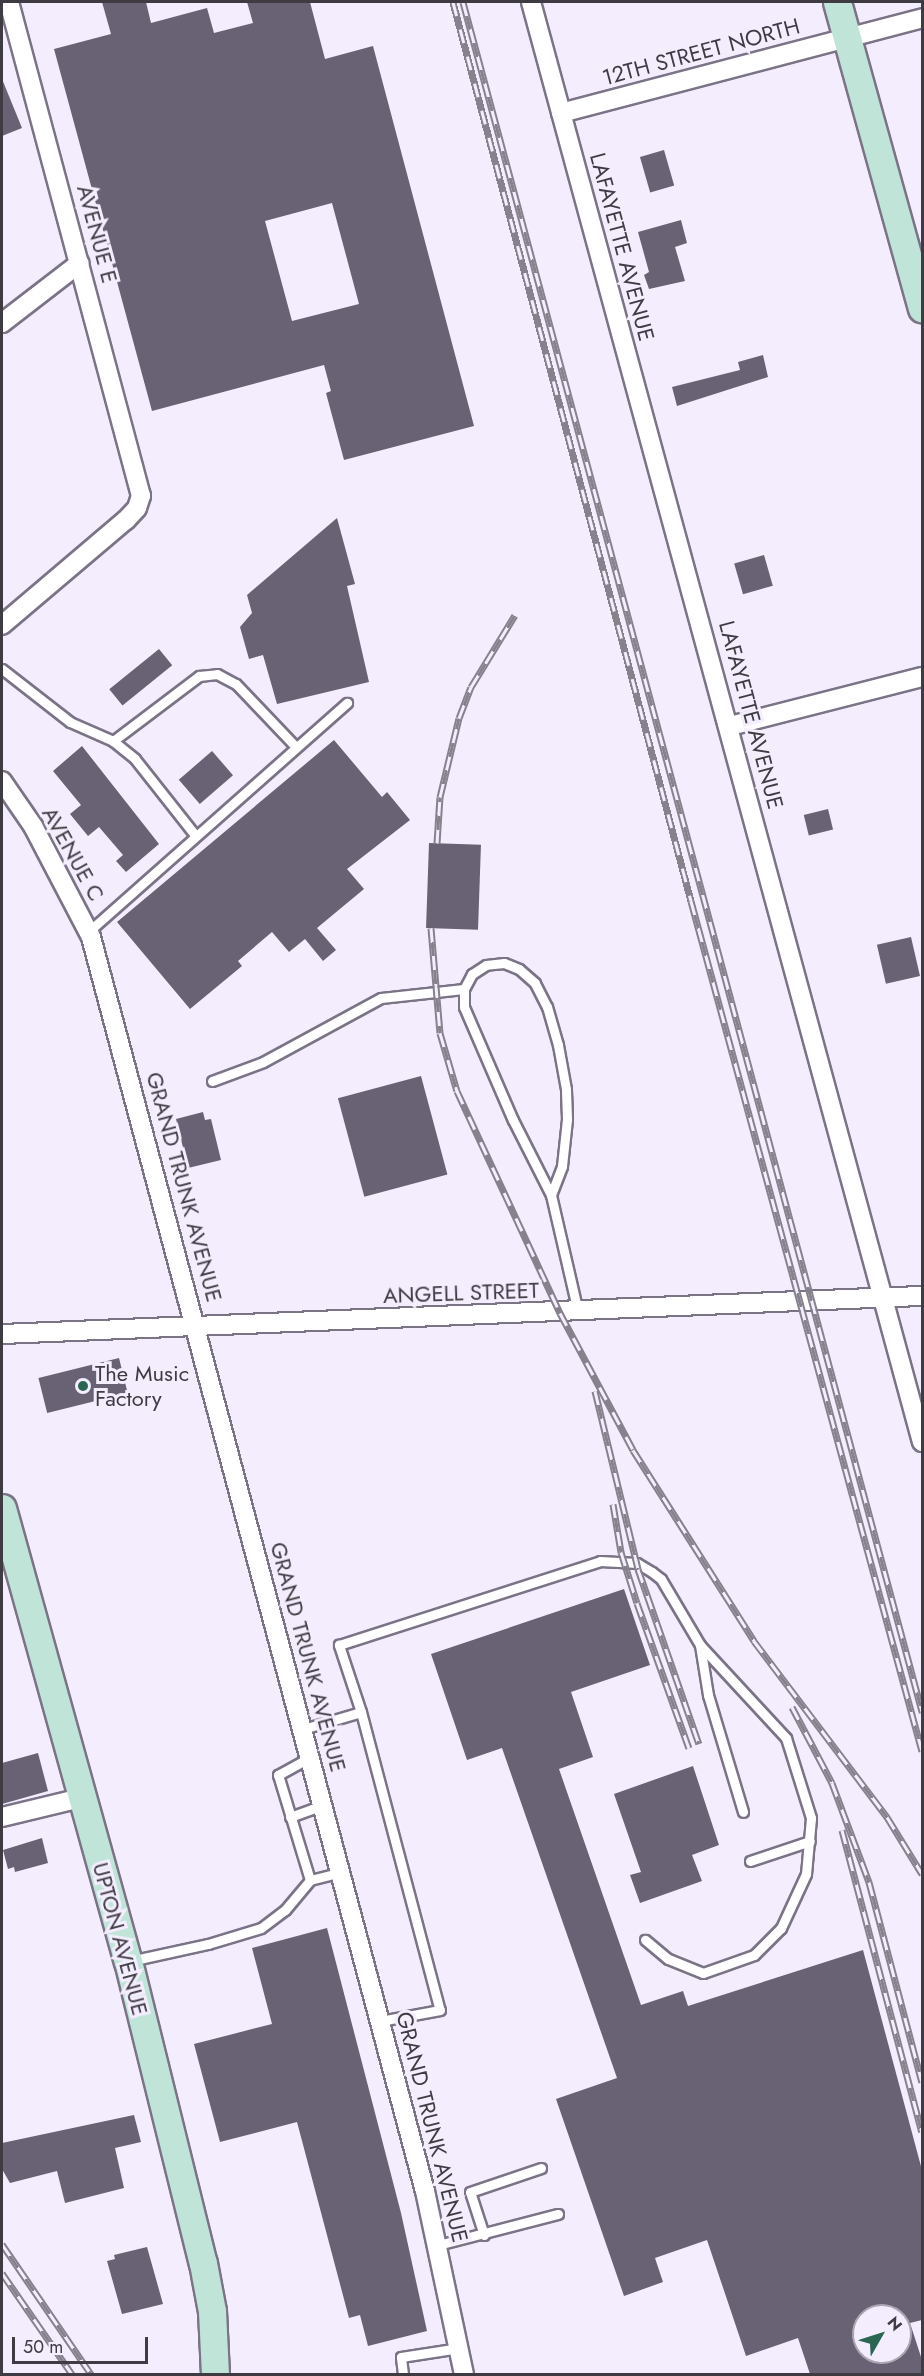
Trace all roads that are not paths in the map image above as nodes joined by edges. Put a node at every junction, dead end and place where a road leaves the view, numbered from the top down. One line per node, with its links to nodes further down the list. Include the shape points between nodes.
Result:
1 (9, 2): 7 (street, AVENUE E)
2 (531, 2): 6 (street, LAFAYETTE AVENUE)
3 (837, 2): 5 (street)
4 (922, 18): 5 (street, 12TH STREET NORTH)
5 (847, 37): 6 (street, 12TH STREET NORTH); 8 (street)
6 (561, 113): 14 (street, LAFAYETTE AVENUE)
7 (80, 263): 9 (street); 10 (street, AVENUE E, via 139,479 137,508)
8 (922, 308)
9 (2, 323)
10 (2, 625)
11 (2, 669): 15 (lane, via 70,722)
12 (922, 677): 14 (street)
13 (347, 703): 16 (lane)
14 (730, 726): 25 (street, LAFAYETTE AVENUE)
15 (113, 741): 16 (lane, via 199,676 217,674 236,684); 18 (lane, via 135,759)
16 (296, 747): 18 (lane)
17 (2, 782): 19 (street, AVENUE C, via 33,826)
18 (195, 835): 19 (lane)
19 (88, 932): 20 (street, AVENUE C)
20 (96, 954): 27 (street, GRAND TRUNK AVENUE)
21 (464, 989): 22 (lane, via 381,998 263,1062); 23 (lane, via 470,1027); 23 (lane, via 472,974 486,965 504,963 519,969 535,983 547,1007 566,1089 562,1166)
22 (212, 1081)
23 (551, 1195): 26 (lane)
24 (922, 1296): 25 (street, ANGELL STREET)
25 (884, 1297): 26 (street, ANGELL STREET); 29 (street, LAFAYETTE AVENUE)
26 (578, 1312): 27 (street, ANGELL STREET)
27 (196, 1327): 28 (street, ANGELL STREET); 33 (street, GRAND TRUNK AVENUE)
28 (2, 1334)
29 (922, 1442)
30 (2, 1508): 35 (street, UPTON AVENUE)
31 (700, 1645): 32 (lane, via 661,1579 637,1563 600,1561 339,1645); 37 (lane, via 711,1707); 40 (lane, via 786,1738 808,1809)
32 (361, 1712): 33 (lane); 46 (lane, via 441,2010)
33 (303, 1729): 34 (street, GRAND TRUNK AVENUE)
34 (310, 1757): 36 (street, GRAND TRUNK AVENUE); 39 (lane, via 278,1775)
35 (81, 1798): 38 (street); 45 (street, UPTON AVENUE)
36 (323, 1805): 39 (lane); 42 (street, GRAND TRUNK AVENUE)
37 (743, 1812)
38 (2, 1816)
39 (290, 1817): 43 (lane)
40 (810, 1840): 41 (lane); 44 (lane, via 806,1874 794,1904 782,1928 754,1955 703,1973 668,1959)
41 (750, 1861)
42 (341, 1872): 43 (lane); 46 (street, GRAND TRUNK AVENUE)
43 (310, 1880): 45 (lane, via 285,1910 261,1928)
44 (645, 1940)
45 (128, 1961): 52 (street, UPTON AVENUE, via 203,2263 212,2311)
46 (380, 2021): 50 (street, GRAND TRUNK AVENUE)
47 (541, 2168): 49 (lane, via 470,2192)
48 (558, 2214): 49 (lane)
49 (484, 2235): 50 (lane)
50 (438, 2245): 51 (street, GRAND TRUNK AVENUE)
51 (459, 2348): 53 (lane, via 401,2357); 54 (street, GRAND TRUNK AVENUE)
52 (214, 2374)
53 (403, 2374)
54 (464, 2374)

